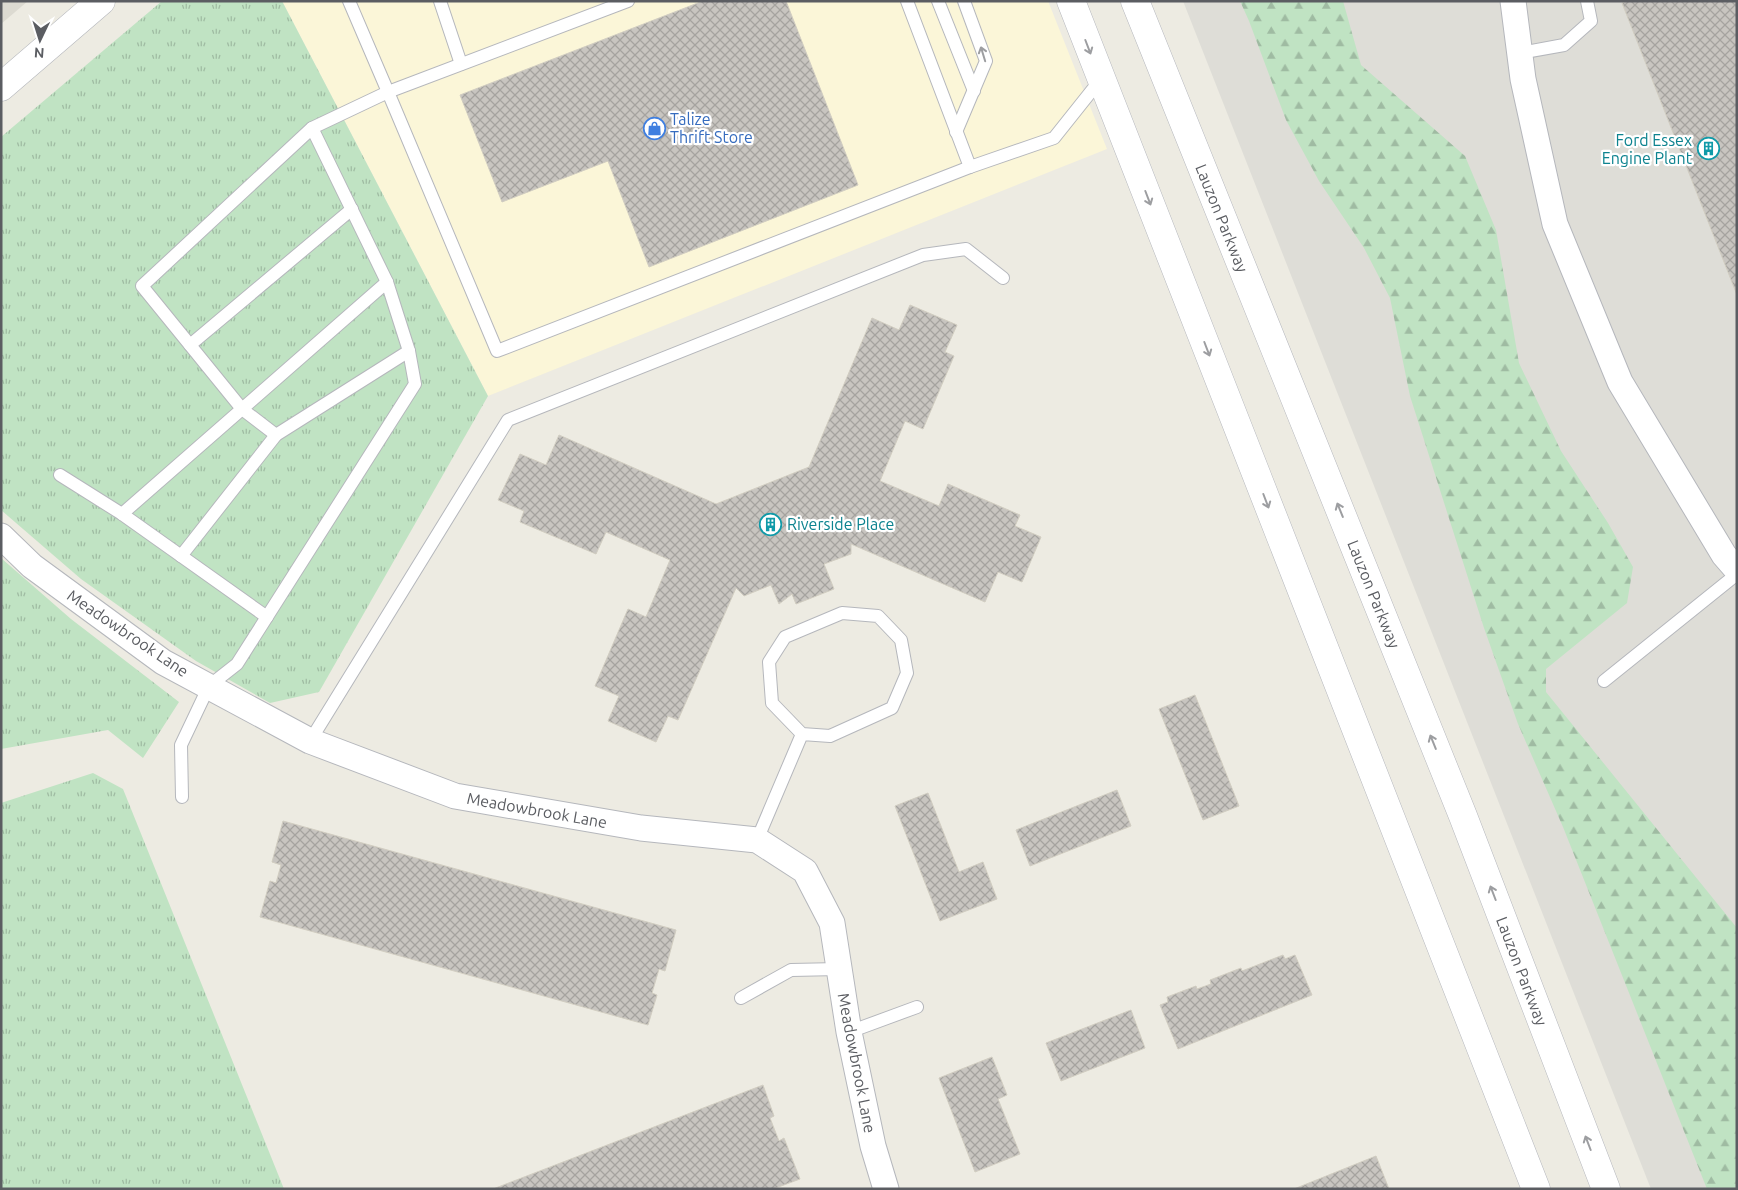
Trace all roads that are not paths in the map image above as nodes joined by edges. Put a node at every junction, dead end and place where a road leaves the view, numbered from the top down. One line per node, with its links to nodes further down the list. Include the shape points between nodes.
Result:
1 (100, 1): 15 (main road)
2 (349, 1): 17 (lane)
3 (440, 1): 13 (lane)
4 (628, 1): 13 (lane)
5 (907, 1): 19 (lane)
6 (938, 1): 16 (lane)
7 (964, 1): 16 (lane, one-way to 7, via 986,61)
8 (1070, 1): 14 (main road, one-way to 14)
9 (1135, 1): 46 (main road, Lauzon Parkway, one-way to 9, via 1463,816)
10 (1513, 1): 12 (street)
11 (1587, 1): 12 (lane, via 1591,21 1564,45)
12 (1520, 53): 32 (street, via 1555,224 1620,382)
13 (461, 64): 17 (lane)
14 (1101, 79): 20 (lane, via 1054,138); 45 (main road, one-way to 45)
15 (1, 87)
16 (974, 91): 19 (lane)
17 (388, 92): 18 (lane); 20 (lane, via 497,351)
18 (312, 128): 21 (lane); 24 (lane, via 142,286)
19 (956, 132): 20 (lane)
20 (970, 167)
21 (352, 209): 23 (lane); 24 (lane)
22 (1004, 278): 37 (lane, via 966,249 923,255 508,420)
23 (387, 282): 25 (lane); 26 (lane)
24 (190, 345): 26 (lane)
25 (409, 351): 27 (lane); 33 (lane, via 415,384)
26 (242, 409): 27 (lane); 29 (lane)
27 (276, 435): 31 (lane)
28 (60, 475): 29 (lane)
29 (122, 514): 31 (lane)
30 (1, 536): 35 (street, Meadowbrook Lane, via 32,566 163,662)
31 (181, 556): 33 (lane)
32 (1737, 572): 34 (lane)
33 (267, 617): 35 (lane, via 237,664)
34 (1604, 681)
35 (209, 686): 37 (street, Meadowbrook Lane); 38 (lane, via 180,745)
36 (802, 734): 36 (lane, via 830,736 892,708 907,672 901,640 878,616 842,613 784,637 769,662 772,703); 39 (lane)
37 (310, 741): 39 (street, Meadowbrook Lane, via 456,796 641,828)
38 (182, 797)
39 (757, 840): 40 (street, Meadowbrook Lane, via 805,871 832,923)
40 (839, 969): 41 (lane, via 791,970); 43 (street, Meadowbrook Lane)
41 (741, 998)
42 (917, 1007): 43 (lane)
43 (849, 1032): 44 (street, Meadowbrook Lane, via 873,1146)
44 (886, 1189)
45 (1536, 1189)
46 (1606, 1189)

